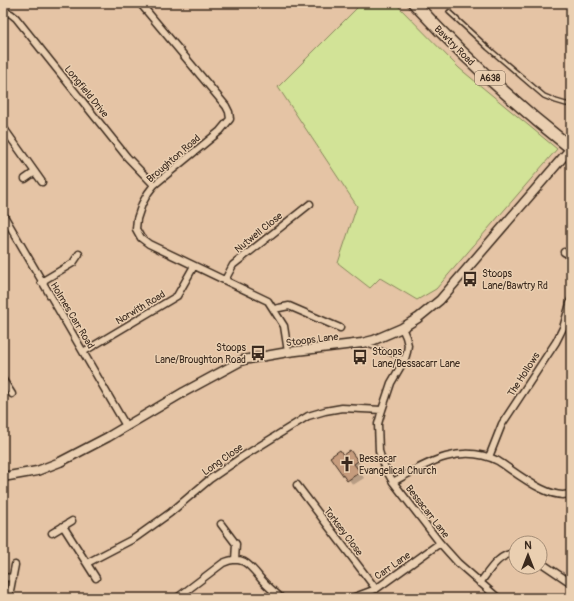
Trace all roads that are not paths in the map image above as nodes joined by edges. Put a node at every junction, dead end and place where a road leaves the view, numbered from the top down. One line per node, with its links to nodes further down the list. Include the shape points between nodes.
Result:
1 (140, 3): 11 (street, Broughton Road, via 226,106 230,119 220,131)
2 (414, 3): 7 (highway, Bawtry Road / A638, via 469,60)
3 (3, 11): 11 (street, Longfield Drive, via 16,18 127,157)
4 (449, 12): 5 (lane, via 544,96)
5 (571, 104)
6 (3, 127): 8 (street)
7 (571, 148): 23 (street, Stoops Lane, via 440,300)
8 (35, 172): 9 (street); 10 (street)
9 (25, 179)
10 (42, 182)
11 (154, 185): 17 (street, Broughton Road, via 142,204 136,229 141,238 149,244)
12 (310, 204): 18 (street, Nutwell Close, via 233,264)
13 (3, 214): 19 (street, Holmes Carr Road)
14 (564, 252): 16 (street)
15 (79, 254): 19 (street, via 73,263)
16 (571, 256)
17 (194, 266): 18 (street, Broughton Road); 25 (street, Norwith Road, via 178,296)
18 (225, 280): 21 (street, Broughton Road, via 268,301)
19 (41, 282): 25 (street, Holmes Carr Road)
20 (571, 300): 32 (street, The Hollows, via 556,342 502,424)
21 (274, 309): 22 (street, via 288,306); 26 (street, Broughton Road, via 284,326)
22 (340, 328)
23 (402, 328): 24 (street, Stoops Lane); 27 (street, Bessacarr Lane, via 408,345)
24 (362, 343): 26 (street, Stoops Lane); 27 (lane)
25 (83, 352): 31 (street, Holmes Carr Road)
26 (288, 352): 31 (street, Stoops Lane, via 243,360)
27 (405, 359): 30 (street, Bessacarr Lane, via 391,383)
28 (3, 380): 29 (street)
29 (12, 394)
30 (382, 410): 34 (street, Bessacarr Lane, via 378,424 379,451); 44 (street, Long Close, via 342,408 308,416 210,479 135,538)
31 (126, 426): 33 (street, Stoops Lane, via 60,462)
32 (489, 457): 34 (street, via 459,454 441,458 428,462); 36 (street, via 547,492 557,495)
33 (3, 477)
34 (392, 482): 41 (street, Bessacarr Lane)
35 (297, 485): 52 (street, Torksey Close)
36 (571, 493)
37 (72, 521): 39 (street)
38 (221, 524): 43 (street, via 236,544)
39 (63, 526): 40 (street); 44 (street)
40 (52, 533)
41 (440, 543): 51 (street, Bessacarr Lane); 52 (street, Carr Lane)
42 (508, 554): 51 (street, via 496,561)
43 (235, 560): 54 (street, via 223,563); 55 (street, via 251,566 263,582)
44 (87, 563): 49 (street)
45 (15, 565): 48 (street)
46 (548, 567): 50 (street)
47 (3, 577): 48 (street)
48 (13, 578): 53 (street)
49 (96, 578)
50 (571, 582)
51 (480, 583): 57 (street, Bessacarr Lane)
52 (376, 589): 56 (street, Carr Lane)
53 (9, 596)
54 (177, 598)
55 (281, 598)
56 (352, 598)
57 (498, 598)

